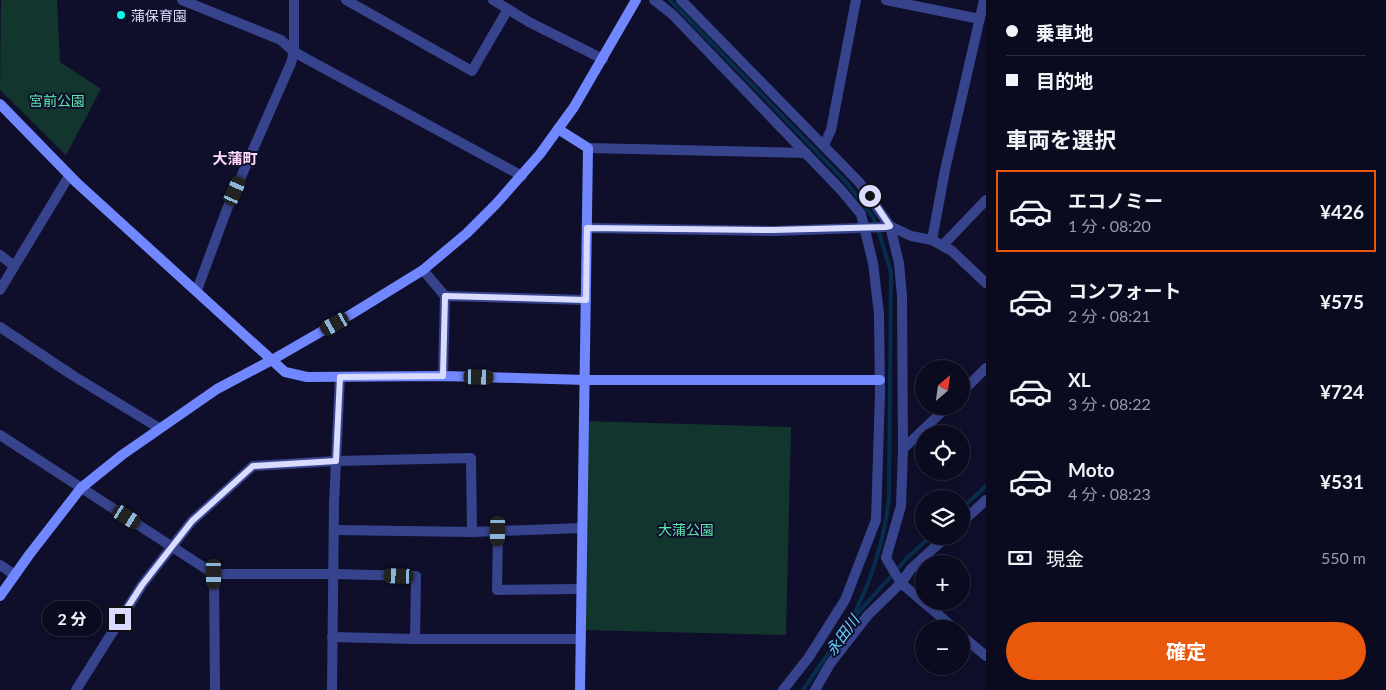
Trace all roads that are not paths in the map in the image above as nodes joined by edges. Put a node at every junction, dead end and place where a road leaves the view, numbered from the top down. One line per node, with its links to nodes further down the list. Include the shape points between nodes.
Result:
1 (182, 0): 13 (street, via 281,40)
2 (294, 0): 13 (street)
3 (346, 0): 11 (street, via 472,71)
4 (493, 0): 11 (street)
5 (636, 0): 14 (street)
6 (654, 0): 19 (street, via 672,14)
7 (681, 0): 17 (street)
8 (856, 0): 17 (street, via 831,130)
9 (886, 0): 12 (street)
10 (984, 0): 12 (street)
11 (508, 9): 14 (street)
12 (980, 19): 26 (street)
13 (294, 52): 21 (street); 33 (street)
14 (603, 59): 16 (street)
15 (0, 104): 20 (street)
16 (558, 129): 18 (street); 21 (street)
17 (824, 145): 23 (street, via 859,182)
18 (588, 148): 19 (street); 25 (street)
19 (806, 153): 24 (street, via 861,214)
20 (69, 176): 29 (street); 33 (street)
21 (522, 176): 30 (street, via 467,233)
22 (986, 200): 27 (street)
23 (888, 226): 24 (street); 26 (street, via 911,236); 47 (street, via 899,264 902,296)
24 (867, 227): 25 (street, via 773,230); 42 (street, via 879,314)
25 (587, 228): 35 (street)
26 (932, 240): 27 (street)
27 (943, 246): 31 (street)
28 (0, 255): 29 (street)
29 (14, 266): 32 (street)
30 (422, 270): 34 (street); 37 (street)
31 (986, 283)
32 (0, 290)
33 (197, 290): 37 (street)
34 (445, 296): 35 (street); 39 (street)
35 (586, 300): 41 (street)
36 (0, 327): 45 (street)
37 (272, 360): 40 (street, via 285,372 307,377); 45 (street, via 217,388)
38 (986, 368): 43 (street)
39 (443, 376): 40 (street); 41 (street)
40 (340, 377): 48 (street)
41 (586, 380): 42 (street); 52 (street)
42 (880, 380): 75 (street, via 876,520 845,600 809,657)
43 (970, 384)
44 (939, 415): 47 (street)
45 (159, 428): 49 (street)
46 (0, 435): 49 (street)
47 (903, 449): 62 (street, via 901,506 886,558)
48 (336, 461): 53 (street); 55 (street, via 471,458); 57 (street, via 253,466 192,521)
49 (82, 488): 57 (street); 61 (street)
50 (986, 500): 51 (street)
51 (970, 515)
52 (582, 528): 54 (street); 63 (street)
53 (334, 530): 55 (street); 60 (street)
54 (498, 531): 55 (street); 63 (street, via 497,590)
55 (472, 532)
56 (937, 545): 62 (street)
57 (173, 547): 59 (street); 71 (street, via 142,585)
58 (0, 565): 61 (street)
59 (214, 574): 60 (street); 72 (street)
60 (333, 574): 66 (street); 68 (street, via 416,576)
61 (15, 575): 64 (street)
62 (901, 582): 65 (street); 76 (street, via 868,615 830,664)
63 (581, 588): 67 (street)
64 (0, 596)
65 (944, 620)
66 (332, 637): 68 (street); 73 (street)
67 (581, 639): 68 (street); 74 (street)
68 (415, 640)
69 (970, 642): 70 (street)
70 (986, 656)
71 (76, 690)
72 (214, 690)
73 (332, 690)
74 (580, 690)
75 (783, 690)
76 (815, 690)

